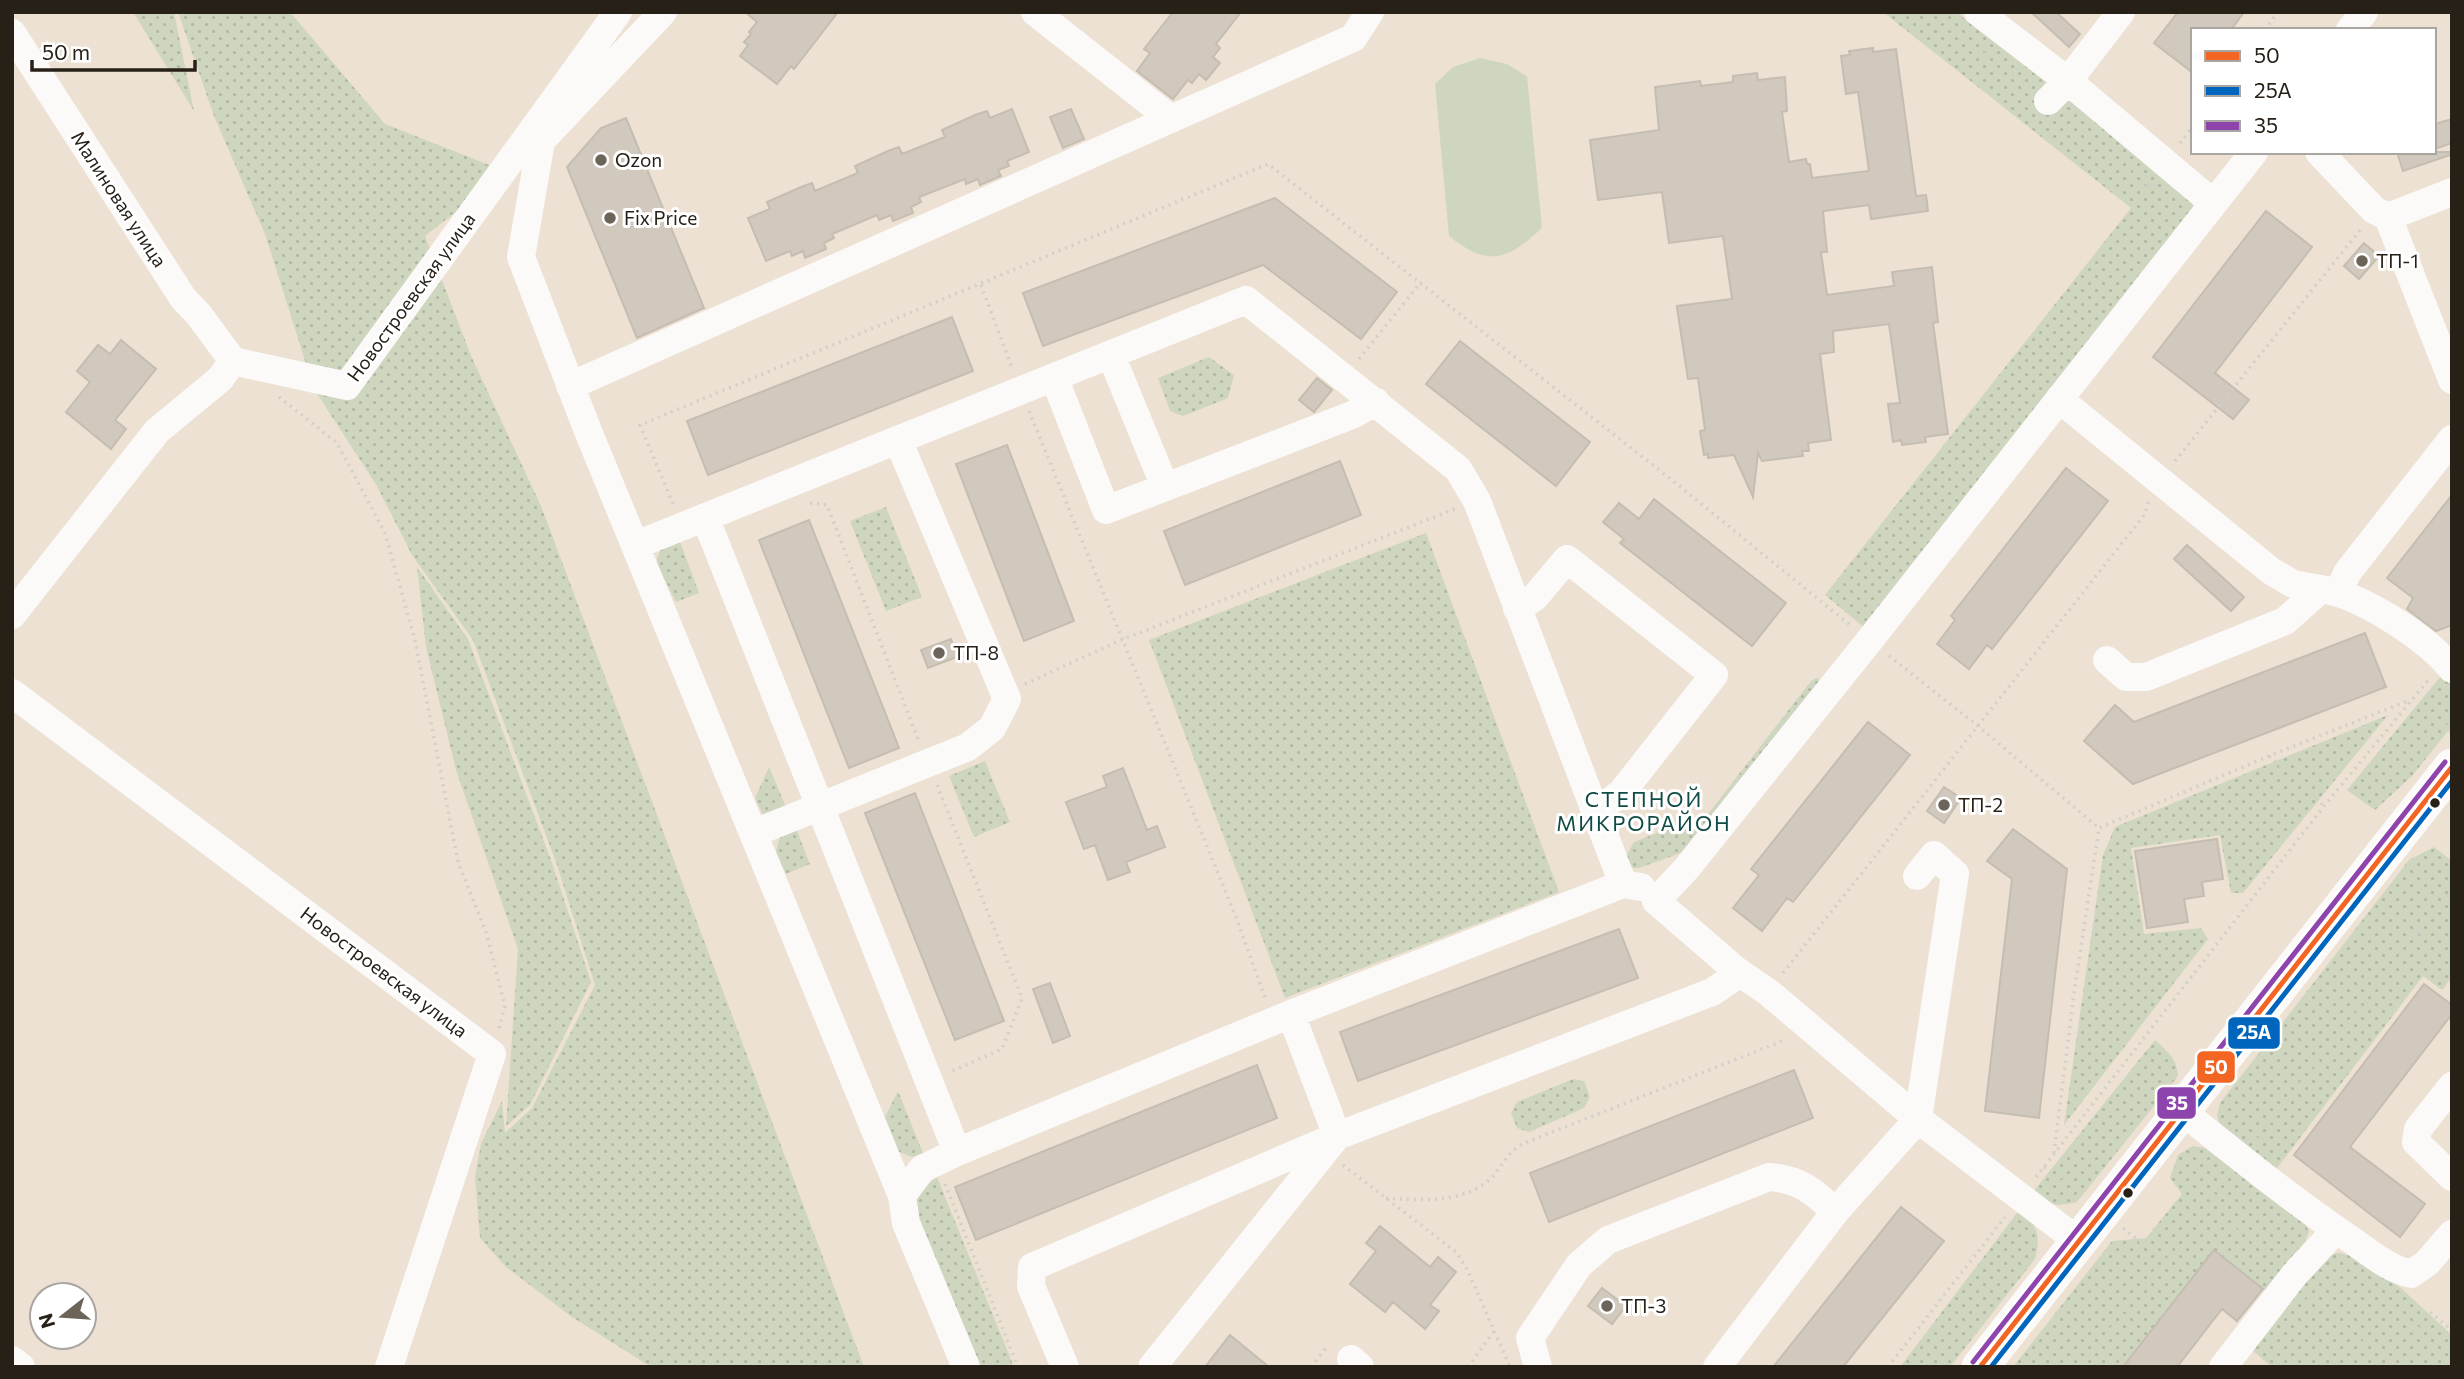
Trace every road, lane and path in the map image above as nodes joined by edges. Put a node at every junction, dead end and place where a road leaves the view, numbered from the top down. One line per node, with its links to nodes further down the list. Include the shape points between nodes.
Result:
1 (618, 12): 22 (street, Новостроевская улица, via 347,386)
2 (663, 12): 26 (street, via 541,141 521,257)
3 (1035, 12): 14 (street)
4 (1370, 12): 14 (street, via 1353,38)
5 (1978, 12): 12 (street)
6 (2121, 12): 12 (street)
7 (2278, 12): 9 (path)
8 (2364, 12): 10 (street)
9 (2266, 28)
10 (2352, 28)
11 (12, 33): 22 (street, Малиновая улица, via 183,298)
12 (2068, 81): 13 (street); 18 (street)
13 (2048, 101)
14 (1171, 119): 26 (street)
15 (2252, 154): 18 (street)
16 (2321, 154): 19 (street)
17 (2452, 192): 19 (street)
18 (2213, 203): 29 (street)
19 (2381, 214): 25 (street); 33 (path)
20 (1421, 282): 23 (path); 27 (path, via 1268,164 981,285); 42 (path)
21 (1111, 355): 24 (street); 30 (street, via 1246,300); 34 (street)
22 (233, 361): 40 (street, via 220,379 157,431)
23 (1356, 363)
24 (1054, 377): 27 (street); 34 (street, via 1106,510)
25 (2452, 380)
26 (570, 386): 37 (street)
27 (1020, 390): 32 (street); 41 (path)
28 (274, 394): 66 (path, via 337,443 385,534 415,640 458,862 486,932 505,1006)
29 (2059, 399): 33 (street); 42 (street)
30 (1376, 402): 34 (street); 35 (street, via 1458,469)
31 (2452, 439): 38 (street)
32 (898, 440): 36 (street); 46 (street)
33 (2160, 480): 38 (street, via 2271,571 2293,584); 49 (path, via 2145,514)
34 (1165, 487)
35 (1477, 501): 39 (street); 41 (path)
36 (705, 517): 37 (street); 54 (street)
37 (636, 545): 57 (street)
38 (2330, 591): 43 (street, via 2285,621 2146,677 2126,677); 44 (street, via 2372,607)
39 (1517, 609): 55 (street); 55 (street, via 1535,597 1567,559 1714,675 1622,792)
40 (12, 615)
41 (1121, 640): 46 (path, via 1027,682); 64 (path)
42 (1869, 641): 49 (path); 61 (street)
43 (2107, 660)
44 (2447, 663): 47 (path, via 2440,665)
45 (12, 693): 66 (street, Новостроевская улица)
46 (1007, 699): 54 (street, via 992,728 968,747)
47 (2411, 700): 51 (path); 53 (path)
48 (2452, 719): 50 (path, via 2446,726)
49 (1978, 726): 56 (path); 63 (path)
50 (2452, 732)
51 (2269, 756): 53 (path); 56 (path)
52 (2452, 767): 68 (main road)
53 (2324, 806): 72 (path)
54 (820, 808): 57 (street); 71 (street)
55 (1594, 811): 59 (street)
56 (2099, 828): 72 (path)
57 (754, 833): 75 (street)
58 (1917, 876): 69 (street, via 1934,855 1955,874)
59 (1623, 884): 61 (street, via 1639,886); 64 (street)
60 (2452, 890): 73 (path)
61 (1656, 901): 62 (street)
62 (1737, 971): 63 (street); 70 (street, via 1712,992)
63 (1768, 992): 65 (street)
64 (1282, 1018): 70 (street); 71 (street)
65 (1814, 1030): 69 (street); 77 (path, via 1522,1144 1511,1150 1490,1180 1468,1193 1446,1199)
66 (492, 1054): 88 (street)
67 (2452, 1086): 74 (street, via 2418,1129 2416,1142)
68 (2182, 1111): 73 (street); 81 (main road)
69 (1918, 1119): 76 (street); 78 (street)
70 (1331, 1143): 77 (path); 90 (street, via 1032,1267 1031,1286); 91 (street)
71 (957, 1153): 75 (street, via 922,1170)
72 (2054, 1155): 76 (path)
73 (2242, 1160): 79 (street); 98 (path)
74 (2452, 1177)
75 (902, 1196): 89 (street, via 906,1223)
76 (2021, 1197): 81 (street); 96 (path)
77 (1386, 1198): 83 (path, via 1456,1252)
78 (1835, 1212): 94 (street, via 1791,1178 1769,1177 1608,1240 1579,1265 1530,1338); 95 (street)
79 (2336, 1230): 80 (street, via 2395,1270 2411,1274); 86 (street, via 2295,1274)
80 (2452, 1234)
81 (2078, 1241): 97 (main road)
82 (2452, 1330): 85 (path, via 2430,1312)
83 (1494, 1331): 92 (path); 93 (path)
84 (12, 1360): 87 (street)
85 (2391, 1362)
86 (2233, 1363)
87 (21, 1367)
88 (389, 1367)
89 (966, 1367)
90 (1065, 1367)
91 (1152, 1367)
92 (1468, 1367)
93 (1510, 1367)
94 (1538, 1367)
95 (1717, 1367)
96 (1888, 1367)
97 (1980, 1367)
98 (2081, 1367)

